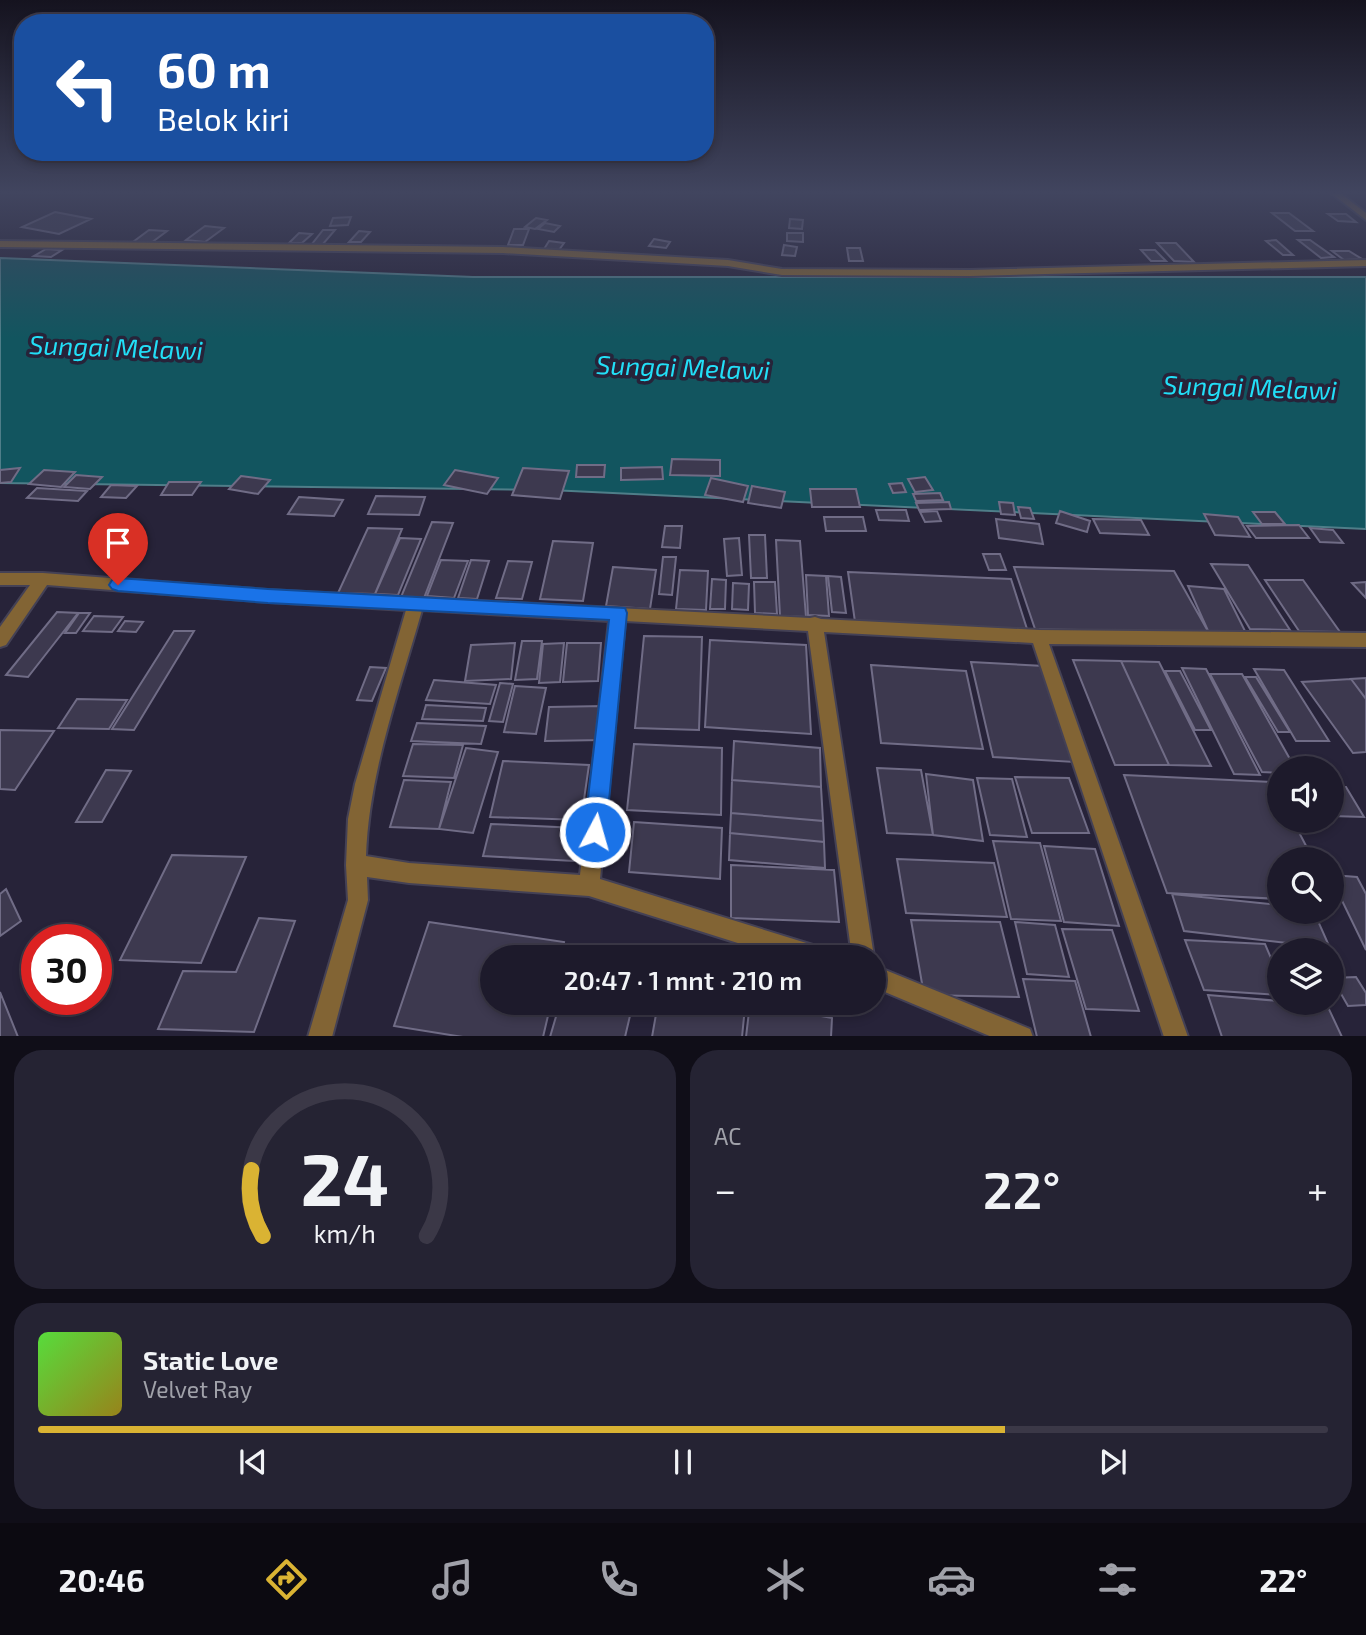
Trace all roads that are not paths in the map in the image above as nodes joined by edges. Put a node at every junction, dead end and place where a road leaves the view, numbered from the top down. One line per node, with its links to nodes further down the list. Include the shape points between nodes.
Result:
1 (0, 244): 2 (street, via 529,251 728,262 782,272 970,273)
2 (1366, 263)
3 (0, 579): 4 (street)
4 (43, 579): 5 (street); 9 (street)
5 (416, 603): 6 (street); 11 (street, via 364,784)
6 (618, 613): 7 (street); 12 (street)
7 (815, 623): 8 (street); 14 (street)
8 (1039, 637): 10 (street); 18 (street)
9 (0, 640)
10 (1366, 640)
11 (356, 865): 12 (street); 16 (street, via 358,900)
12 (589, 886): 13 (street)
13 (778, 945)
14 (861, 945)
15 (886, 981): 17 (street)
16 (320, 1036)
17 (1020, 1036)
18 (1176, 1036)

